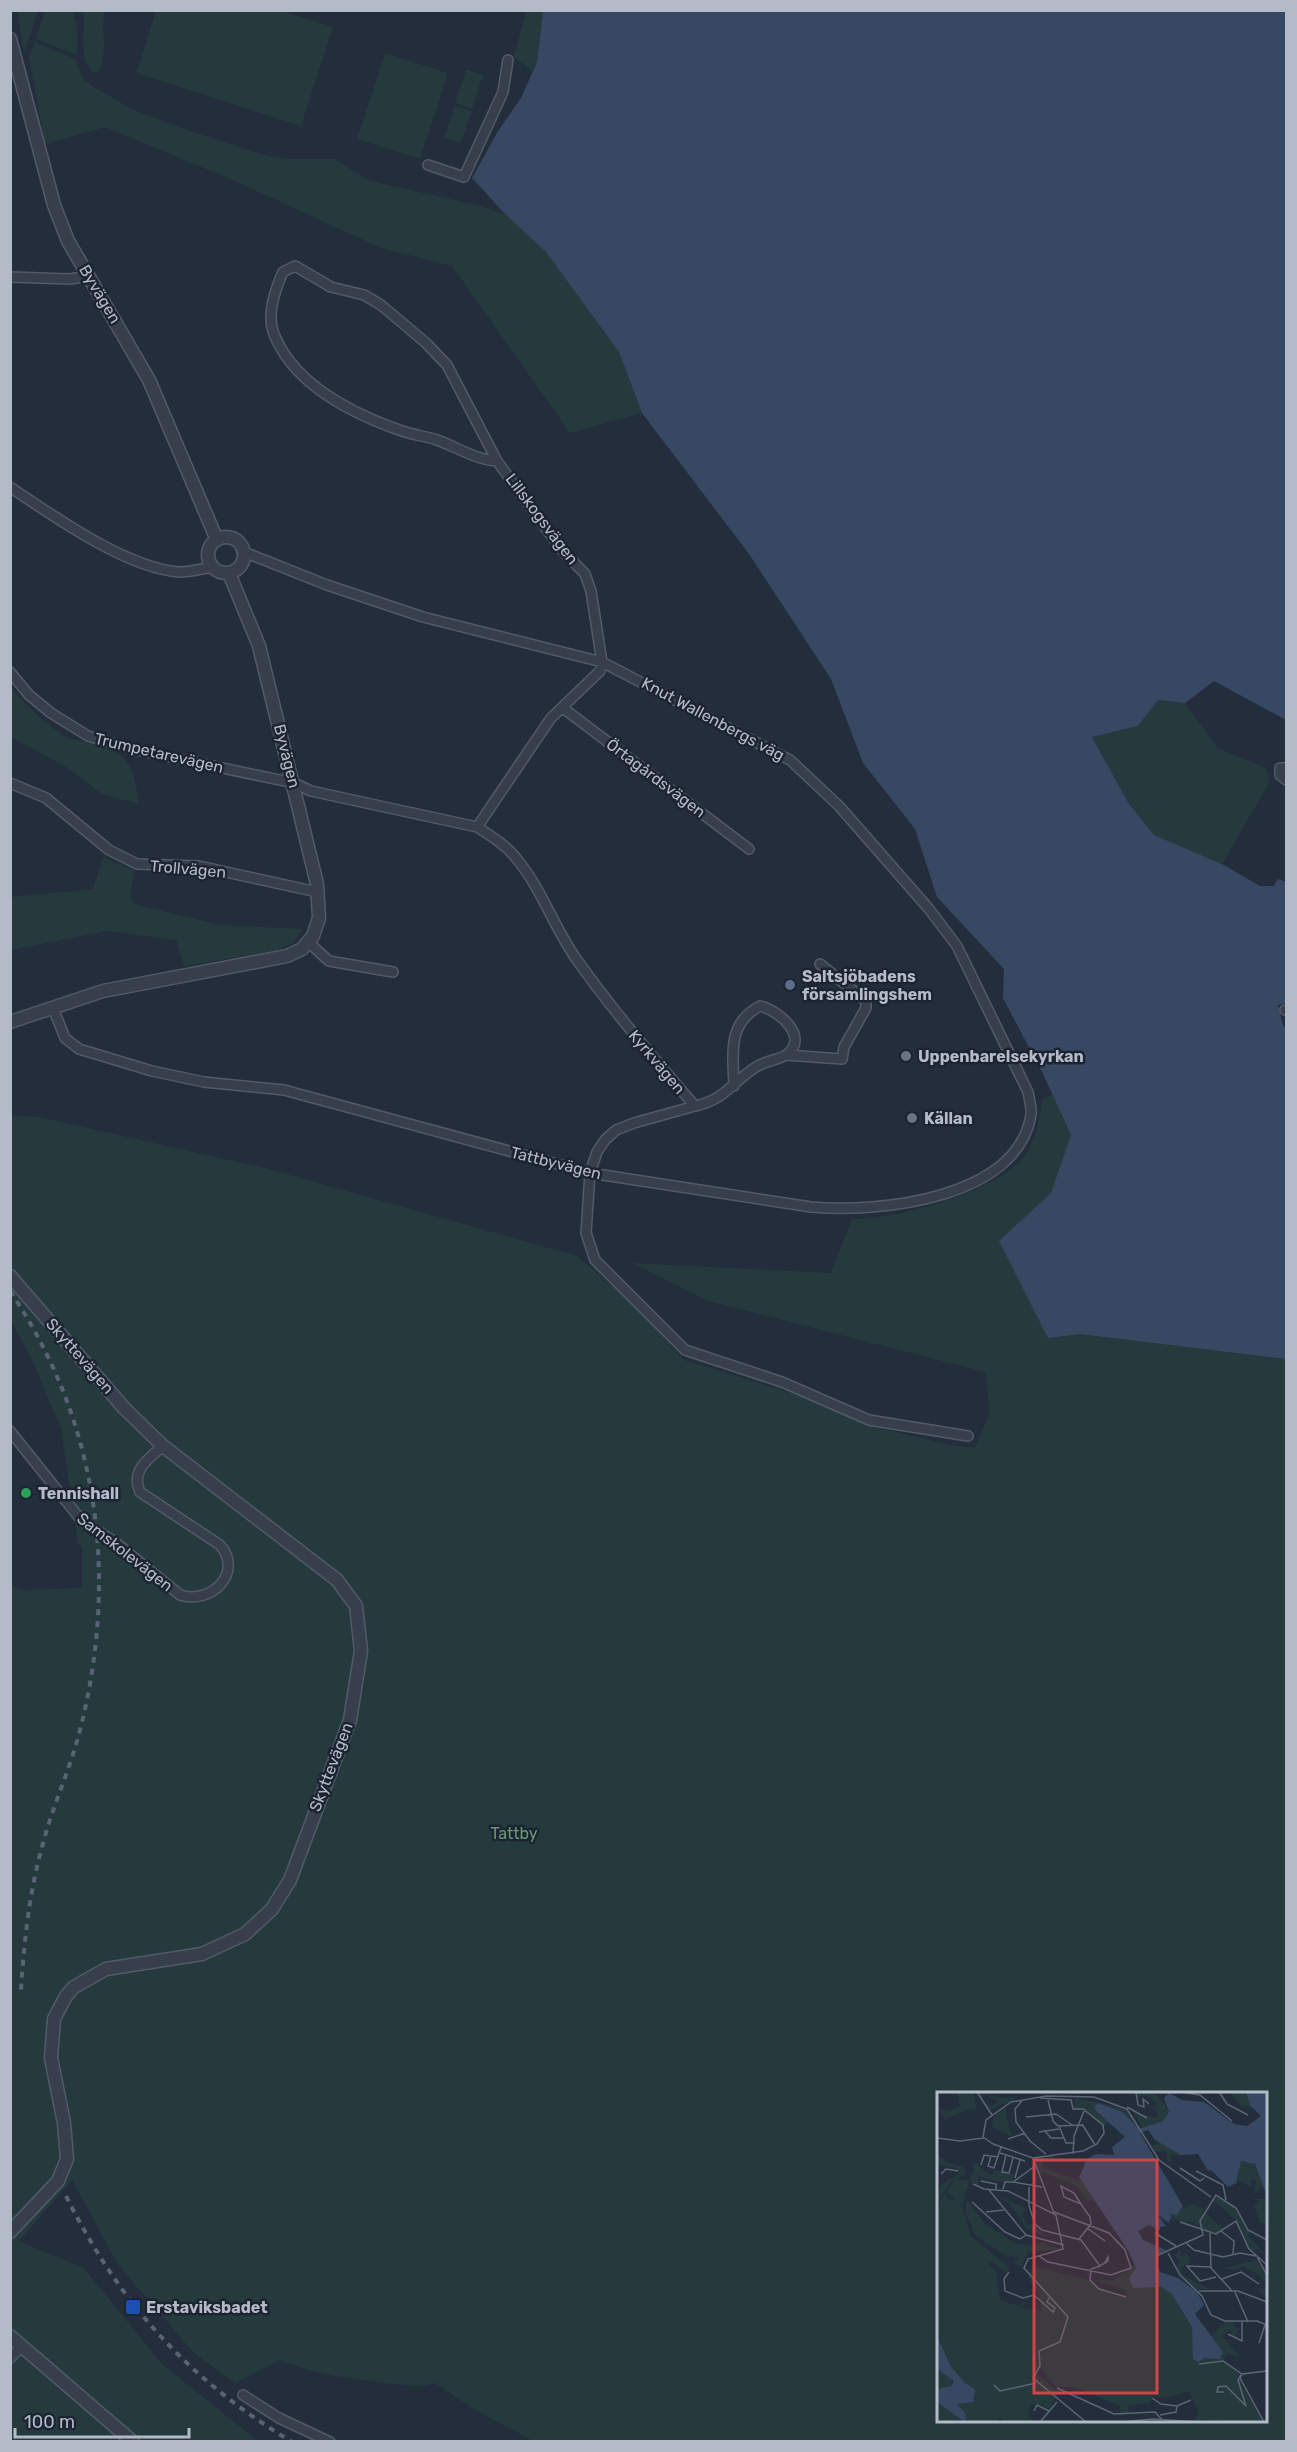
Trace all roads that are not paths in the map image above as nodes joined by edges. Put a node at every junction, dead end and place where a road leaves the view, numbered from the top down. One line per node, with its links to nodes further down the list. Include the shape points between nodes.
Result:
1 (10, 39): 3 (street, Byvägen)
2 (508, 60): 4 (street, via 503,92 464,177)
3 (13, 63): 5 (street, Byvägen, via 54,205 68,241)
4 (428, 165)
5 (89, 276): 6 (street); 9 (street, Byvägen, via 149,380)
6 (10, 277)
7 (497, 461): 7 (street, Lillskogsvägen, via 382,423 343,406 314,386 274,334 273,300 283,272 295,266 331,286 364,296 381,305 426,343 447,365); 13 (street, Lillskogsvägen, via 561,549 585,574)
8 (10, 487): 11 (street, via 102,544 144,563 182,572)
9 (217, 540): 10 (street, via 235,539); 11 (street, via 208,551)
10 (244, 552): 12 (street, via 243,563); 13 (street, Knut Wallenbergs väg, via 423,617)
11 (212, 567): 12 (street)
12 (229, 573): 19 (street, Byvägen, via 259,646)
13 (602, 662): 15 (street, via 600,671); 30 (street, Knut Wallenbergs väg, via 790,760 823,788 957,946)
14 (10, 672): 19 (street, Trumpetarevägen, via 51,713 88,736)
15 (563, 708): 20 (street, via 551,718); 21 (street, Örtagårdsvägen)
16 (1287, 768): 17 (street, via 1280,768 1280,775)
17 (1287, 780)
18 (10, 783): 22 (street, Trollvägen, via 46,798 109,850 137,864 199,866)
19 (294, 783): 20 (street, Kyrkvägen, via 311,791); 22 (street, Byvägen)
20 (477, 827): 31 (street, Kyrkvägen, via 515,857 576,959)
21 (749, 849)
22 (317, 892): 23 (street, Byvägen, via 319,918)
23 (308, 942): 25 (street, via 329,962); 26 (street, via 287,956 103,991)
24 (820, 964): 28 (street, via 866,1001 866,1008 844,1047 842,1059)
25 (393, 972)
26 (53, 1008): 27 (street); 32 (street, Tattbyvägen, via 64,1038 79,1049 100,1056 194,1080 284,1090)
27 (10, 1022)
28 (786, 1055): 29 (street, via 756,1067); 29 (street, via 793,1047 794,1036 792,1027 780,1014 760,1006 747,1013 734,1038)
29 (734, 1086): 31 (street, via 708,1104)
30 (1028, 1092): 32 (street, Tattbyvägen, via 1032,1112 1026,1132 1018,1149 1002,1165 963,1187 898,1204 847,1210 811,1207)
31 (695, 1106): 32 (street, Kyrkvägen, via 616,1130 597,1152)
32 (590, 1173): 35 (street, Kyrkvägen, via 586,1233 595,1260 685,1350 782,1382 869,1420)
33 (10, 1276): 36 (street, Skyttevägen, via 124,1408)
34 (10, 1431): 36 (street, Samskolevägen, bridge, via 82,1521 115,1542 167,1587 188,1598 216,1591 224,1580 228,1563 225,1550 203,1531 143,1496 138,1487 140,1468)
35 (968, 1436)
36 (163, 1446): 37 (street, Skyttevägen, via 338,1580 356,1606 361,1651 350,1720 290,1880 272,1909 244,1934 202,1954 106,1969 66,1996 54,2019 51,2058 67,2159 58,2181)
37 (10, 2232)
38 (10, 2336): 39 (street)
39 (21, 2347): 40 (street); 42 (street)
40 (10, 2358)
41 (243, 2395): 43 (street, via 279,2418)
42 (133, 2442)
43 (330, 2442)

